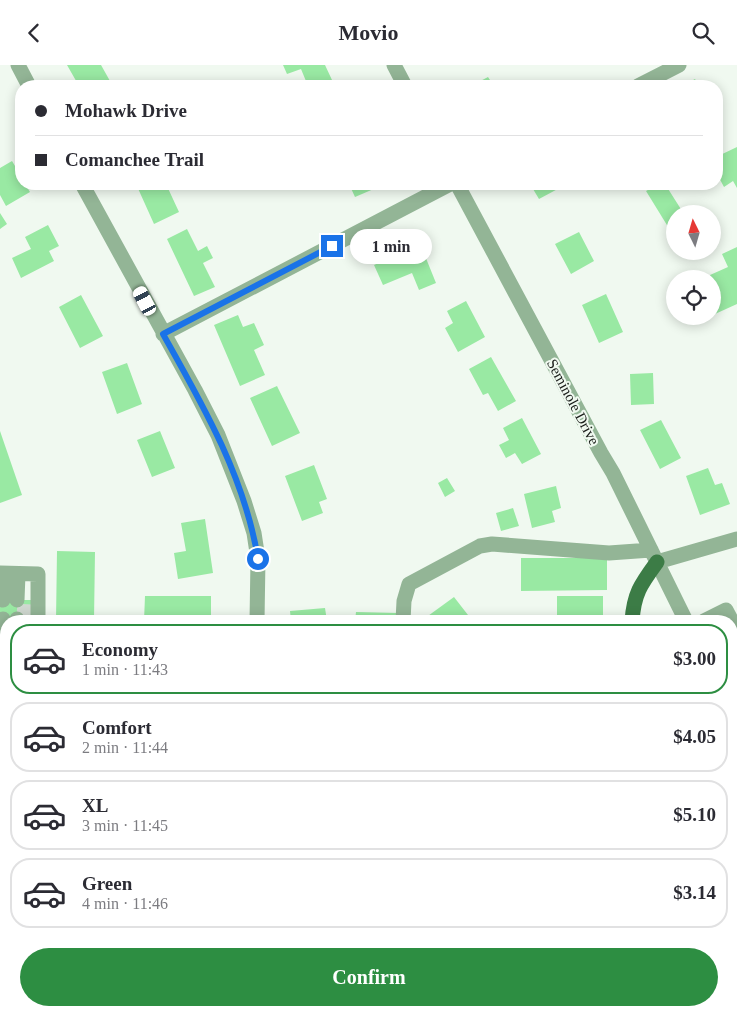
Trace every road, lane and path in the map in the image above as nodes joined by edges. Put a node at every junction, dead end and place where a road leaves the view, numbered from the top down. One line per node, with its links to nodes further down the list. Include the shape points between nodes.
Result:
1 (18, 65): 4 (street)
2 (394, 65): 5 (street)
3 (679, 65): 6 (street)
4 (26, 80)
5 (402, 80)
6 (650, 80)
7 (85, 190): 10 (street)
8 (439, 190): 10 (street)
9 (460, 190): 12 (street, Seminole Drive, via 614,473)
10 (163, 334): 15 (street, via 218,435 244,501 258,559)
11 (737, 539): 12 (street)
12 (654, 556): 16 (street, via 492,544 480,546 409,584); 17 (main road, via 633,602); 18 (street, Seminole Drive)
13 (12, 574): 13 (street, via 15,600); 14 (street, via 38,574)
14 (23, 615)
15 (257, 615)
16 (403, 615)
17 (632, 615)
18 (683, 615)
19 (716, 615): 20 (street, via 726,610)
20 (729, 615)

